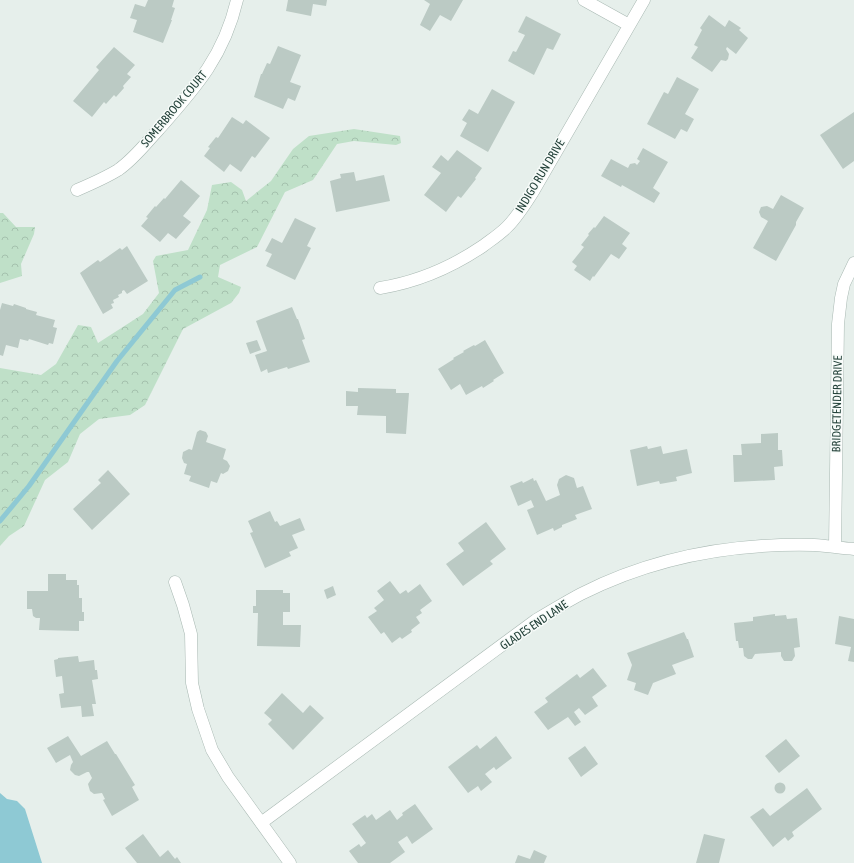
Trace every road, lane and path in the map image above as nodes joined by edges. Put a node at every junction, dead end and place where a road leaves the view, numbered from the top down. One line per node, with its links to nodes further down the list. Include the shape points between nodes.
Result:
1 (237, 0): 5 (street, SOMERBROOK COURT, via 217,55 189,94 133,157 103,179)
2 (584, 0): 4 (street)
3 (644, 0): 4 (street, INDIGO RUN DRIVE)
4 (629, 25): 7 (street, INDIGO RUN DRIVE, via 534,190 507,228 463,260 398,285)
5 (77, 190)
6 (854, 263): 8 (street, BRIDGETENDER DRIVE, via 844,284 838,324)
7 (380, 288)
8 (835, 547): 9 (street, GLADES END LANE); 11 (street, GLADES END LANE, via 757,546 716,550 659,563 580,594 536,620)
9 (854, 549)
10 (175, 582): 11 (street, via 190,634 192,683 212,750)
11 (261, 823): 12 (street)
12 (290, 863)

